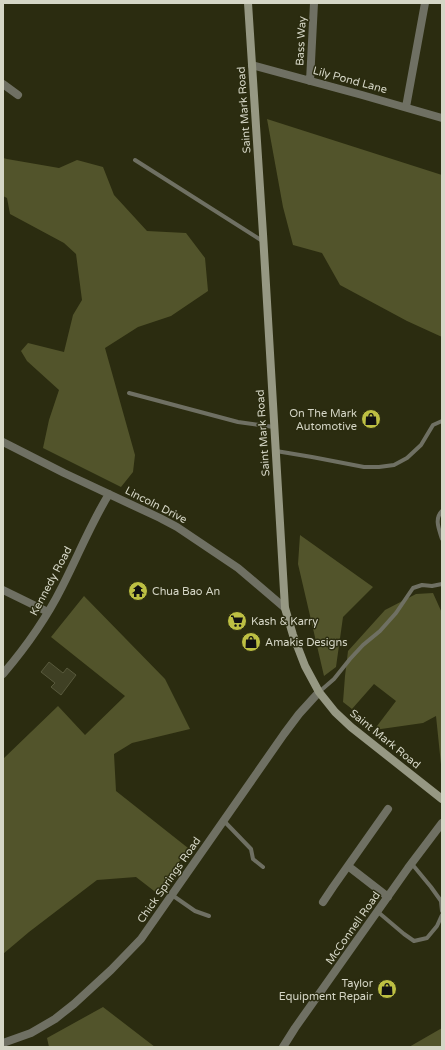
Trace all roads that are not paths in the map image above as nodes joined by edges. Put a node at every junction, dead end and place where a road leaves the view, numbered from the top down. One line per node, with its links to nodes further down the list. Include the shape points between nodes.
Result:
1 (248, 3): 4 (street, Saint Mark Road)
2 (314, 3): 5 (street, Bass Way)
3 (425, 3): 8 (street)
4 (252, 65): 5 (street, Lily Pond Lane); 11 (street, Saint Mark Road)
5 (310, 81): 8 (street, Lily Pond Lane)
6 (3, 84): 7 (street)
7 (18, 95)
8 (406, 107): 9 (street, Lily Pond Lane)
9 (442, 118)
10 (135, 160): 11 (lane)
11 (264, 242): 14 (street, Saint Mark Road)
12 (129, 393): 14 (lane, via 238,422)
13 (442, 421): 16 (lane, via 433,425 421,445 407,458 394,465 364,467)
14 (274, 427): 16 (street, Saint Mark Road)
15 (3, 442): 17 (street, Lincoln Drive)
16 (276, 451): 22 (street, Saint Mark Road)
17 (109, 494): 22 (street, Lincoln Drive, via 191,536 238,568); 23 (street, Kennedy Road)
18 (442, 510): 19 (lane, via 437,524)
19 (442, 539)
20 (442, 584): 25 (lane, via 413,588 380,631 363,645)
21 (3, 590): 23 (street)
22 (285, 608): 25 (street, Saint Mark Road, via 299,651)
23 (48, 612): 24 (street, Kennedy Road, via 32,638)
24 (3, 674)
25 (319, 692): 26 (street, Saint Mark Road, via 351,727); 28 (street, Chick Springs Road, via 299,714)
26 (442, 799)
27 (388, 809): 31 (street)
28 (223, 820): 32 (lane, via 251,849 253,859); 33 (street, Chick Springs Road)
29 (442, 823): 30 (street, McConnell Road)
30 (411, 864): 34 (street, McConnell Road); 36 (lane, via 441,901)
31 (348, 866): 34 (street); 35 (street)
32 (263, 867)
33 (172, 894): 39 (lane, via 195,911); 40 (street, Chick Springs Road, via 126,955 74,1004 42,1028)
34 (388, 897): 37 (street, McConnell Road)
35 (323, 902)
36 (442, 911)
37 (378, 912): 38 (lane, via 414,941 427,938); 41 (street, McConnell Road)
38 (442, 915)
39 (209, 916)
40 (3, 1043)
41 (283, 1047)

